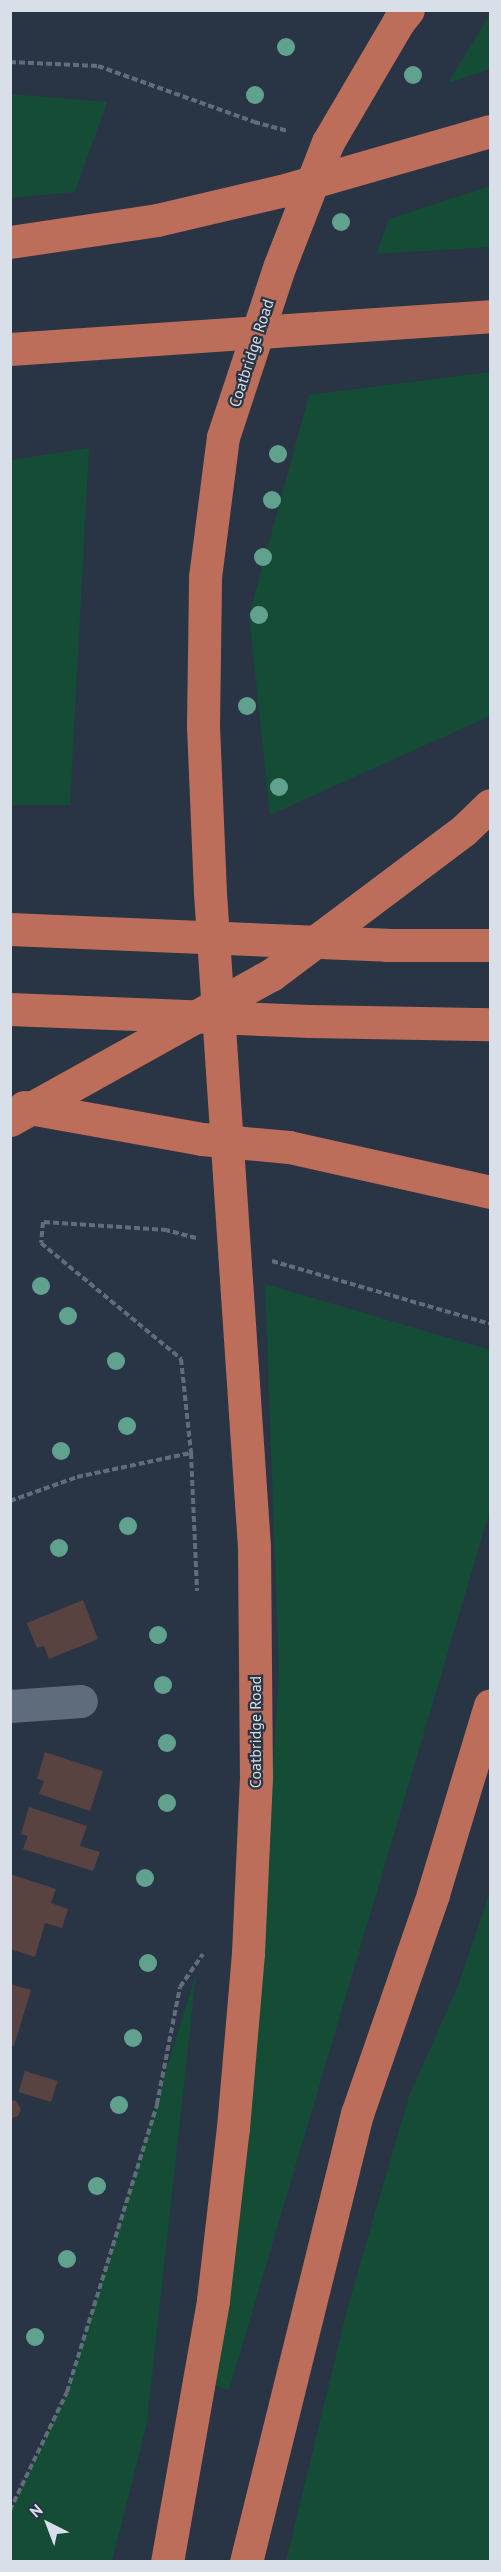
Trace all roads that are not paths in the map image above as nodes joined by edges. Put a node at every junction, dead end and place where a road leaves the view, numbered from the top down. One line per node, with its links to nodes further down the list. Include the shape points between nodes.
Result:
1 (408, 10): 17 (highway, Coatbridge Road, via 328,142 280,265 223,436 205,577 203,726 210,894 254,1547 256,1779 248,1953 233,2128 213,2300)
2 (490, 132): 3 (highway, via 281,191 157,220)
3 (10, 242)
4 (490, 316): 5 (highway)
5 (23, 349)
6 (490, 805): 12 (highway, via 463,831 271,975)
7 (10, 929): 8 (highway, via 387,945)
8 (490, 945)
9 (10, 1009): 10 (highway, via 310,1022)
10 (490, 1024)
11 (10, 1104): 13 (highway, via 202,1139 289,1147)
12 (10, 1120)
13 (490, 1192)
14 (81, 1701): 16 (street)
15 (490, 1705): 18 (highway, via 436,1883 357,2114)
16 (10, 1706)
17 (167, 2562)
18 (246, 2562)

